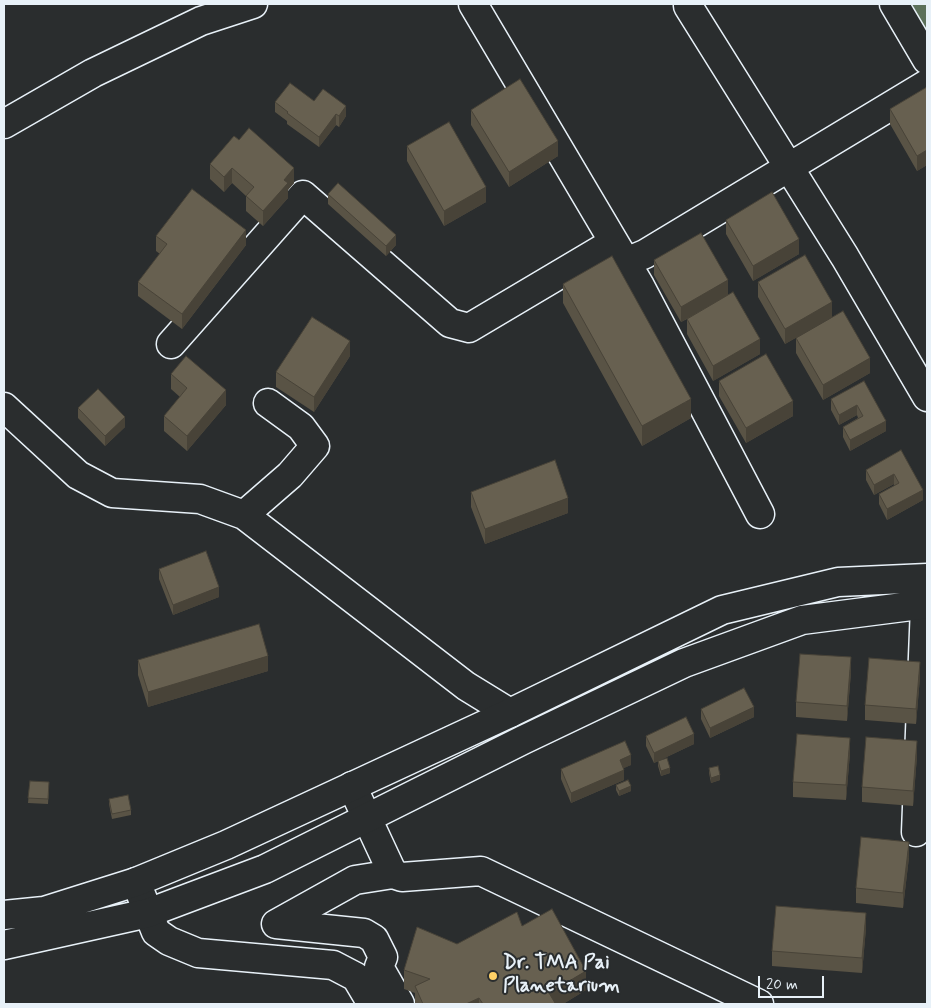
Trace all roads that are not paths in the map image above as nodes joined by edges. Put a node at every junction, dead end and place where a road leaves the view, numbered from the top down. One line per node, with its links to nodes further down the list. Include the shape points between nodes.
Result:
1 (253, 4): 7 (street, via 184,29 93,73)
2 (473, 4): 9 (street)
3 (894, 4): 5 (street)
4 (688, 5): 8 (street)
5 (927, 60)
6 (927, 84): 8 (street)
7 (4, 124)
8 (789, 167): 9 (street, via 645,254); 11 (street)
9 (620, 252): 10 (street, via 469,328 450,323 303,195); 14 (street)
10 (171, 344)
11 (927, 397)
12 (268, 403): 15 (street, via 302,427 315,446 290,475)
13 (4, 408): 15 (street, via 78,475 112,494 200,499)
14 (760, 514)
15 (244, 515): 17 (street, via 466,686)
16 (926, 591): 17 (street, via 838,582 722,610); 19 (street, via 802,620 684,663); 20 (street)
17 (510, 713): 18 (street)
18 (352, 786): 19 (street); 22 (street, via 226,845)
19 (366, 817): 21 (street); 23 (street, via 265,868)
20 (916, 832)
21 (394, 874): 27 (street, via 354,880 276,924 364,933 374,939 383,957 380,967); 28 (street, via 402,877 481,871)
22 (136, 882): 23 (street); 24 (street, via 44,911)
23 (148, 913): 25 (street); 26 (street, via 156,932 169,941 198,952 333,965 356,977)
24 (4, 915)
25 (4, 945)
26 (372, 1004)
27 (400, 1004)
28 (759, 1004)

